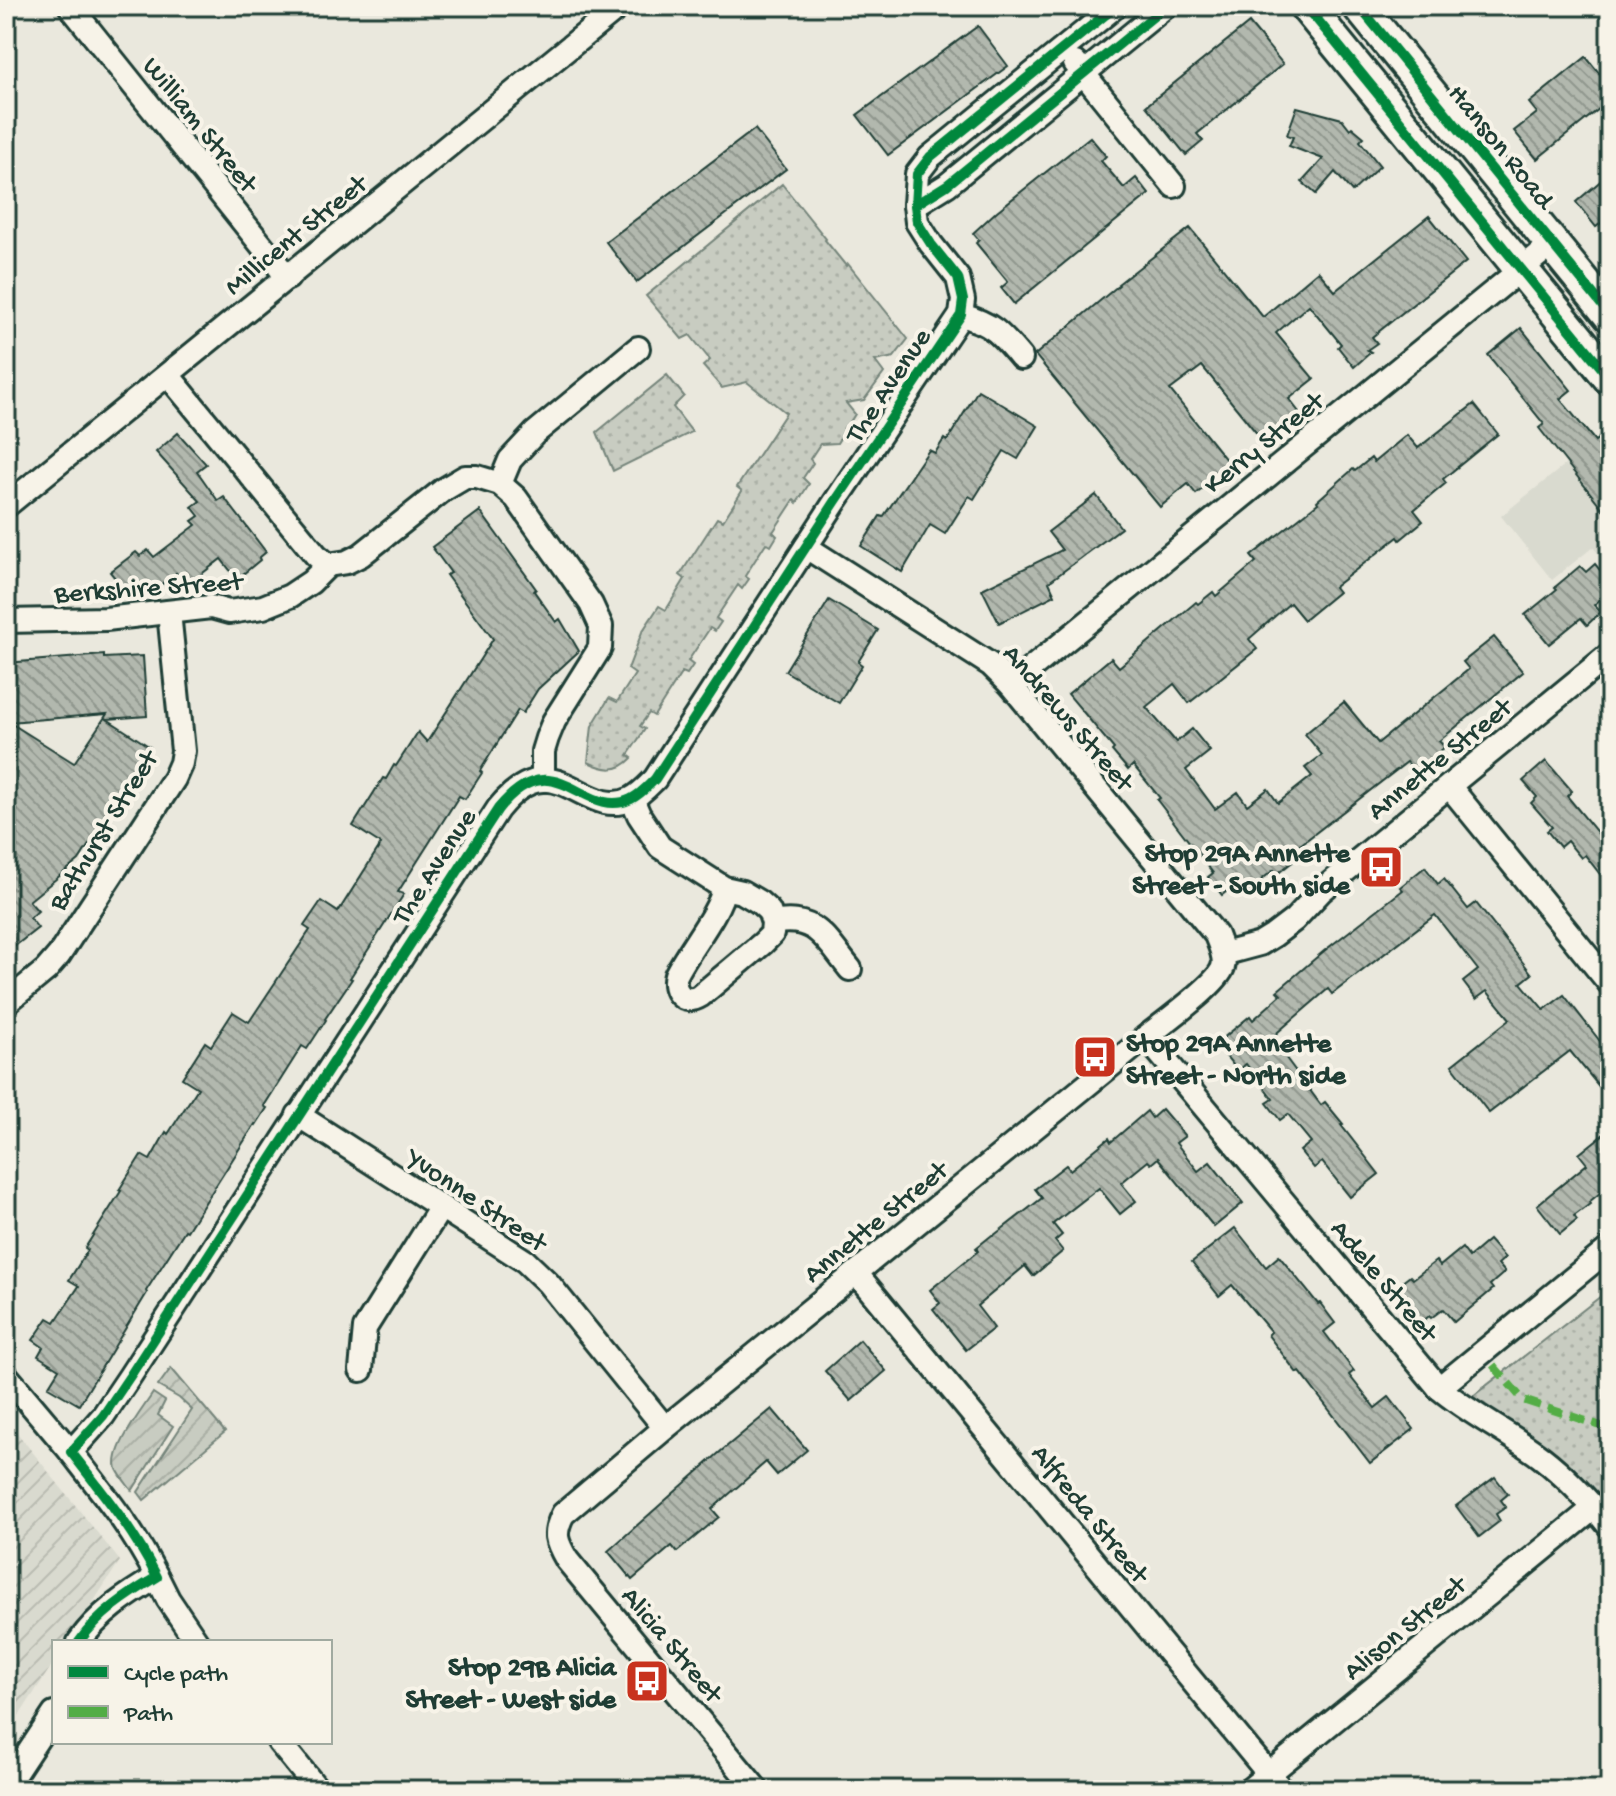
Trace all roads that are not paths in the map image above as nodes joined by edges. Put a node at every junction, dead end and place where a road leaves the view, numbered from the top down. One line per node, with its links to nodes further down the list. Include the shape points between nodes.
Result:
1 (70, 6): 13 (street, William Street)
2 (620, 6): 13 (street, Millicent Street)
3 (1116, 6): 7 (street)
4 (1166, 6): 8 (street)
5 (1359, 6): 11 (main road, Hanson Road)
6 (1318, 10): 12 (main road)
7 (1064, 50): 8 (street); 10 (street, via 930,157 917,174)
8 (1083, 74): 9 (street); 10 (street)
9 (1174, 186)
10 (915, 205): 14 (street, The Avenue, via 917,222 958,278)
11 (1552, 244): 12 (street, Kerry Street); 15 (main road, Hanson Road)
12 (1521, 269): 19 (main road); 27 (street, Kerry Street)
13 (288, 278): 18 (street, Millicent Street)
14 (961, 315): 17 (street, via 1001,334); 22 (street, The Avenue)
15 (1610, 315)
16 (638, 348): 20 (street, via 535,433 510,460)
17 (1021, 358)
18 (168, 375): 21 (street, Millicent Street); 23 (street)
19 (1610, 378)
20 (500, 484): 23 (street, via 477,477 454,482 361,555); 28 (street, via 539,530 601,626 600,648 547,738)
21 (6, 506)
22 (806, 547): 27 (street, Andrews Street, via 991,665); 30 (street, The Avenue, via 655,779)
23 (328, 565): 24 (street, Berkshire Street, via 290,596 263,607)
24 (169, 612): 25 (street, Berkshire Street); 36 (street, Bathurst Street, via 181,763 59,955)
25 (6, 621)
26 (1610, 654): 29 (street, Annette Street)
27 (1011, 685): 33 (street, Andrews Street)
28 (543, 780): 30 (street, via 599,800); 38 (street, The Avenue, via 521,786 498,809)
29 (1450, 787): 33 (street, Annette Street, via 1273,936 1260,944); 35 (street)
30 (632, 799): 31 (street, via 660,847)
31 (724, 888): 32 (street, via 759,902); 32 (street, via 676,975 677,992 684,999 700,996 763,943 772,934)
32 (773, 923): 34 (street, via 811,925)
33 (1220, 944): 37 (street, Annette Street, via 1223,967 1212,982)
34 (850, 969)
35 (1610, 984)
36 (6, 1003)
37 (1146, 1037): 41 (street, Annette Street); 44 (street, Adele Street)
38 (298, 1115): 39 (street, Yvonne Street); 46 (street, The Avenue, via 130,1376)
39 (441, 1207): 42 (street, via 365,1328); 45 (street, Yvonne Street, via 525,1261 548,1283)
40 (1610, 1248): 44 (street)
41 (856, 1273): 45 (street, Annette Street); 56 (street, Alfreda Street)
42 (361, 1370)
43 (6, 1375): 46 (street)
44 (1439, 1388): 47 (street, Adele Street, via 1539,1455)
45 (665, 1428): 49 (street, Annette Street, via 563,1514)
46 (71, 1452): 50 (street, via 120,1515)
47 (1594, 1508): 48 (street, Adele Street); 56 (street, Alison Street)
48 (1610, 1527)
49 (556, 1529): 58 (street, Alicia Street, via 567,1560)
50 (157, 1577): 51 (street, via 113,1605); 52 (street)
51 (80, 1640)
52 (196, 1640)
53 (52, 1718): 55 (street)
54 (281, 1744): 57 (street)
55 (6, 1780)
56 (1275, 1782): 59 (street, Alison Street)
57 (318, 1790)
58 (757, 1790)
59 (1249, 1790)

